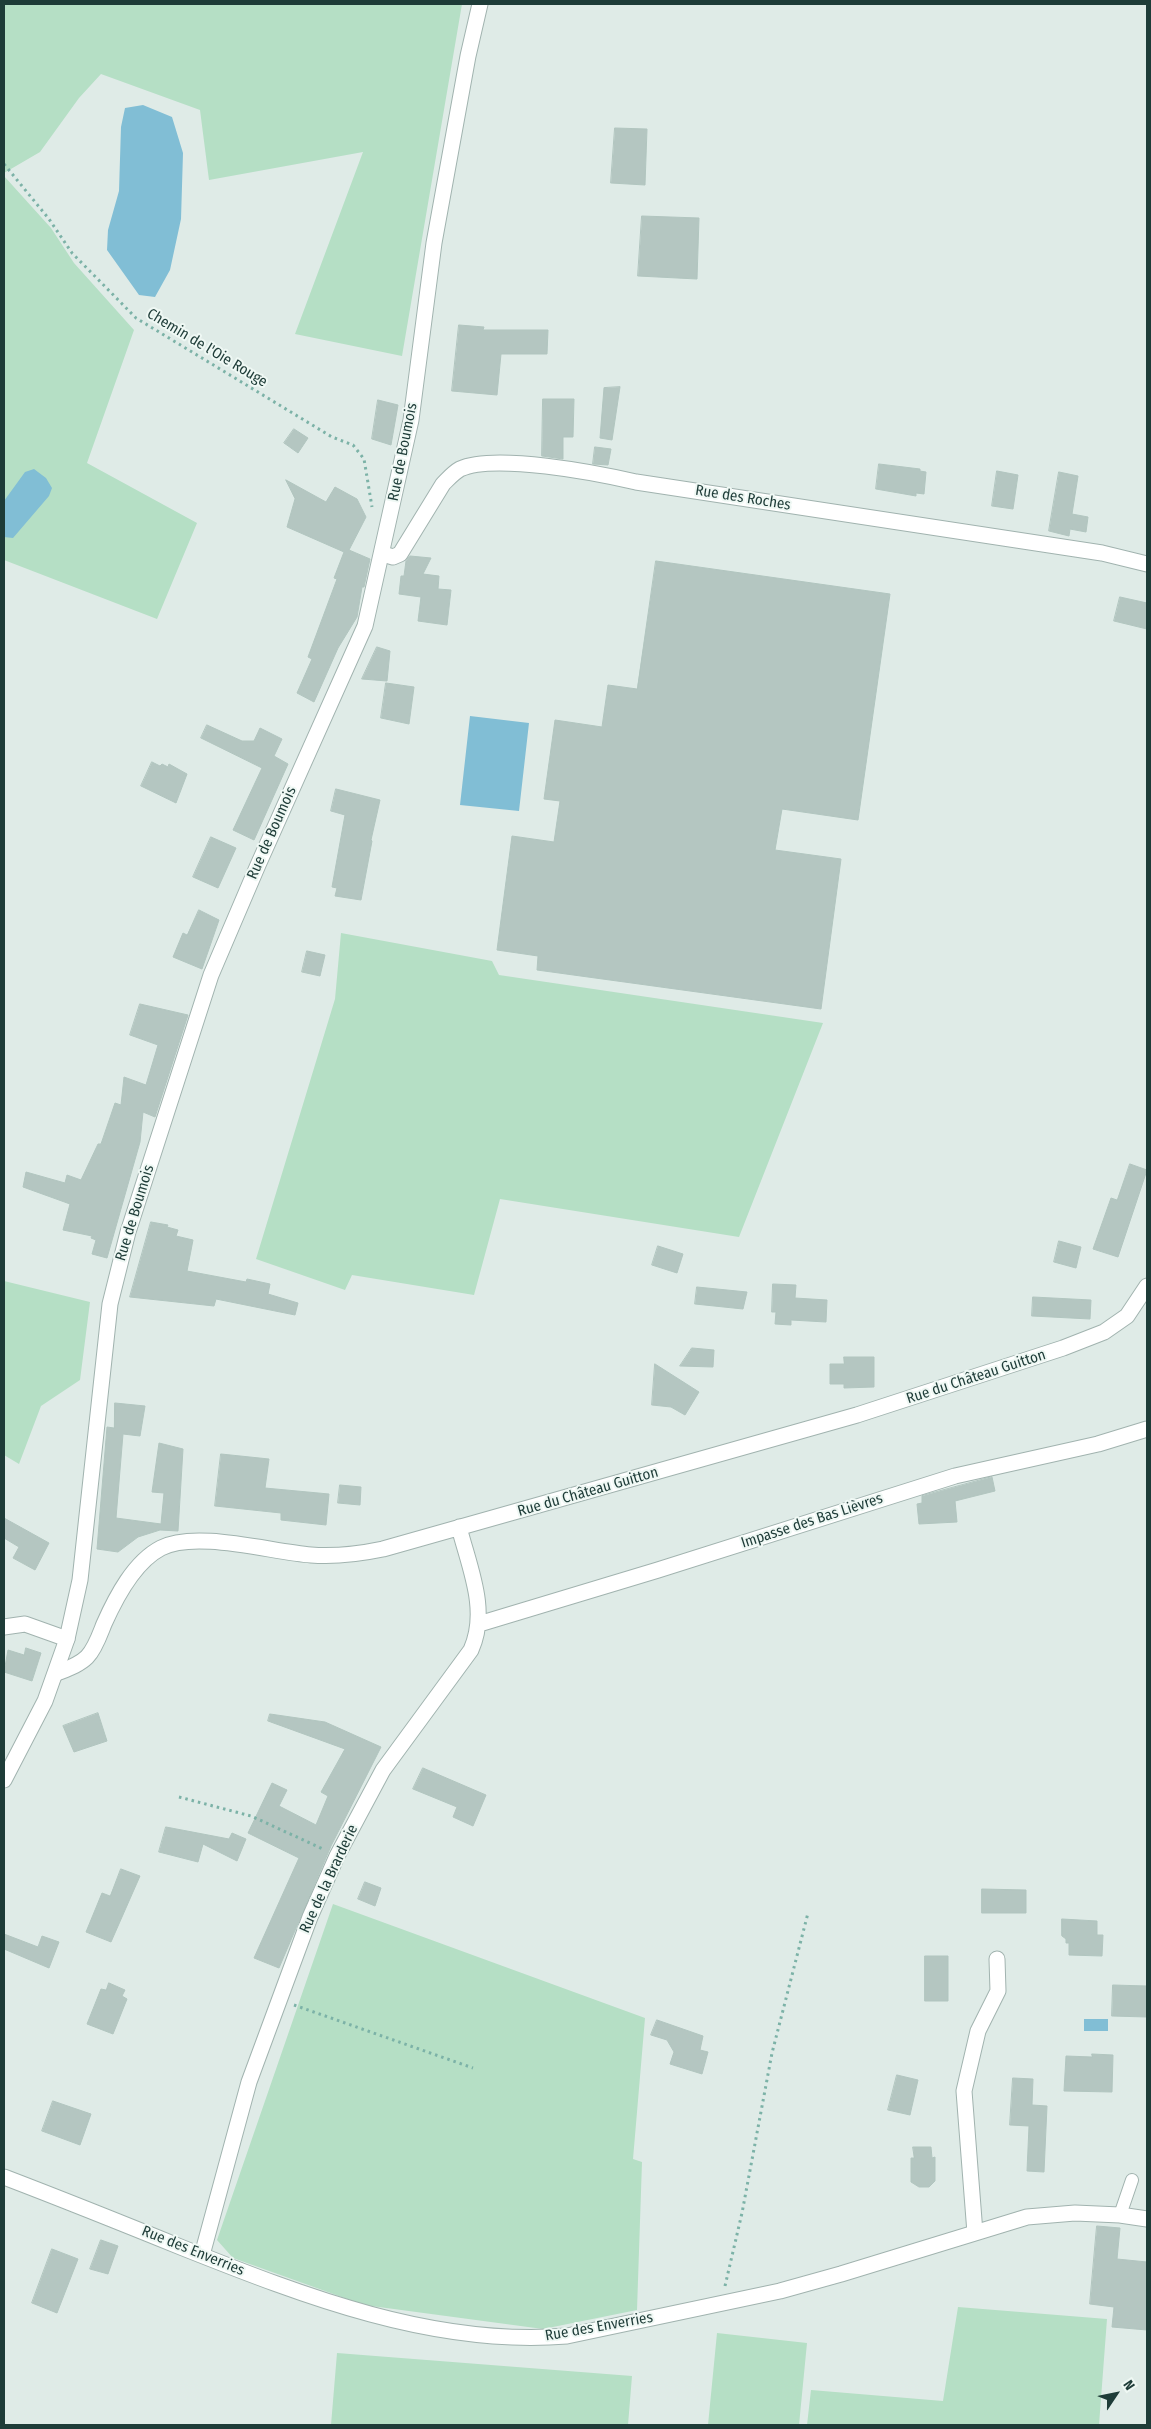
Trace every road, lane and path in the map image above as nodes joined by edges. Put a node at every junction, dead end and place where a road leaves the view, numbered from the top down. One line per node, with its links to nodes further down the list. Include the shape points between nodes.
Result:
1 (480, 4): 4 (street, Rue de Boumois, via 434,243 411,420)
2 (4, 164): 3 (path, Chemin de l'Oie Rouge, via 72,253 136,318 332,437 353,445 364,459)
3 (373, 509)
4 (382, 554): 5 (street, Rue des Roches, via 393,557 400,554 443,484 452,475 477,464 498,462 604,475 1102,553); 11 (street, Rue de Boumois, via 365,626 211,975 128,1232 110,1304 80,1580)
5 (1147, 564)
6 (1147, 1286): 8 (street, Rue du Château Guitton, via 1127,1316 1104,1332 1063,1348 857,1415)
7 (1147, 1429): 9 (street, Impasse des Bas Lièvres, via 1098,1444 955,1476)
8 (459, 1527): 9 (street, Rue de la Brarderie, via 480,1608); 12 (street, Rue du Château Guitton, via 353,1555 311,1555 204,1541 181,1542 160,1548 138,1567 114,1601 88,1657 71,1668)
9 (479, 1624): 15 (street, Rue de la Brarderie, via 471,1650 383,1770)
10 (4, 1627): 11 (street, via 25,1624)
11 (67, 1638): 12 (street, Rue de Boumois)
12 (59, 1667): 13 (street, Rue de Boumois, via 36,1722)
13 (4, 1780)
14 (178, 1797): 15 (path, via 251,1816)
15 (337, 1856): 18 (street, Rue de la Brarderie)
16 (808, 1913): 26 (path, via 772,2053 742,2213)
17 (997, 1960): 24 (street, via 998,1991 978,2031 964,2091)
18 (279, 2000): 19 (path); 25 (street, Rue de la Brarderie, via 249,2082)
19 (473, 2068)
20 (4, 2177): 25 (street, Rue des Enverries)
21 (1132, 2180): 22 (lane)
22 (1120, 2215): 23 (street, Rue des Enverries); 24 (street, Rue des Enverries, via 1027,2217)
23 (1147, 2219)
24 (976, 2233): 26 (street, Rue des Enverries, via 841,2274)
25 (202, 2255): 26 (street, Rue des Enverries, via 282,2287 377,2316 504,2336 567,2336)
26 (720, 2304)

